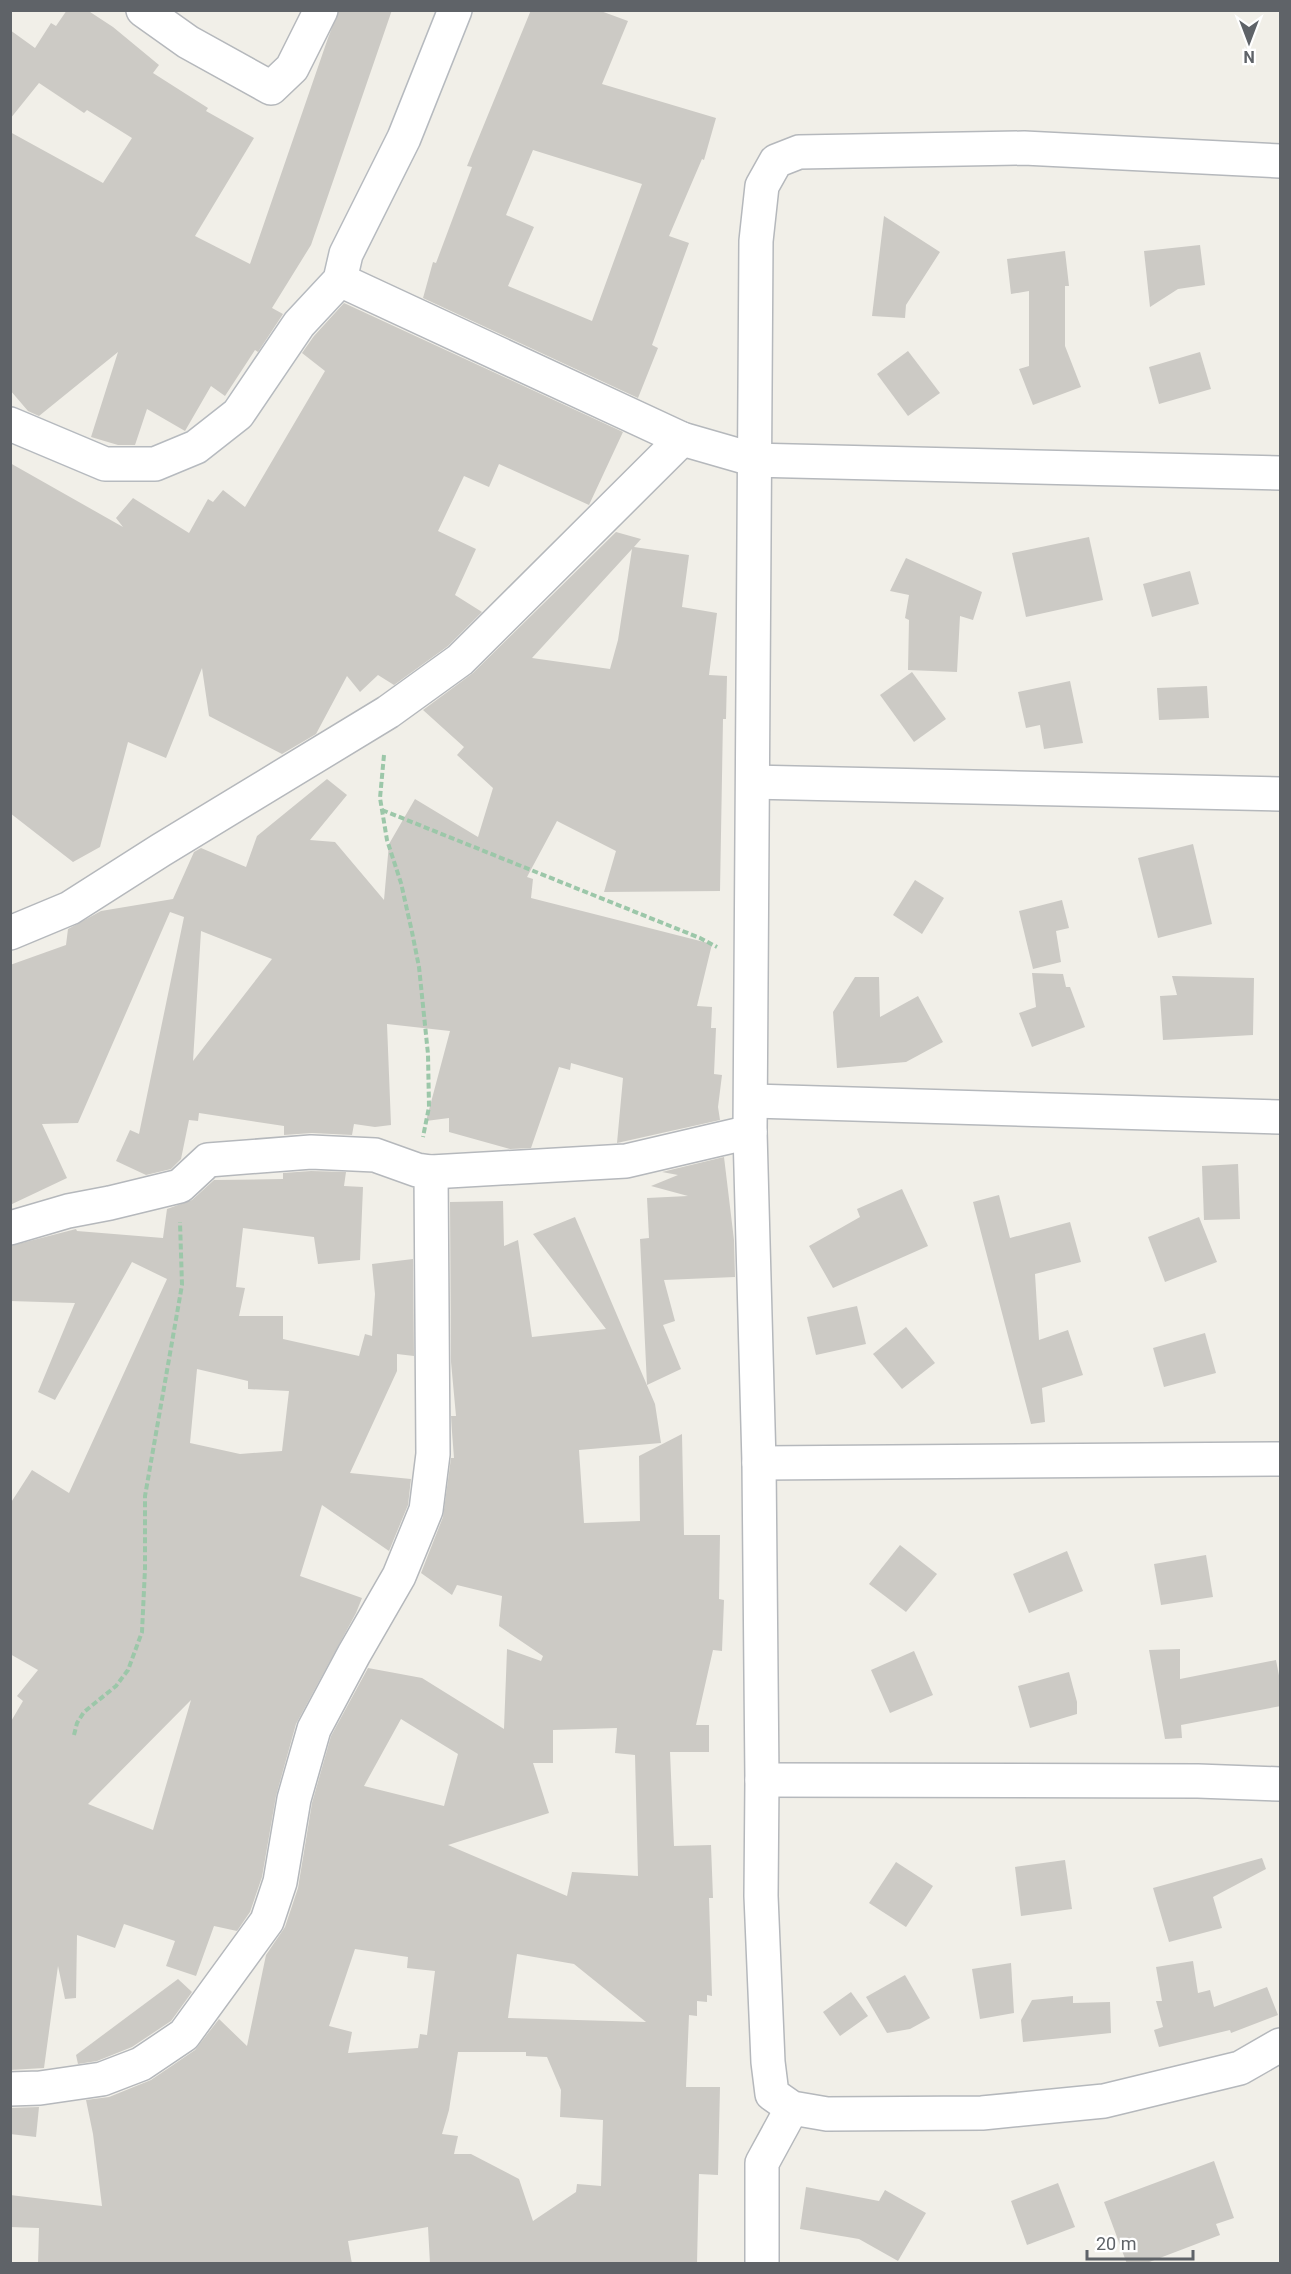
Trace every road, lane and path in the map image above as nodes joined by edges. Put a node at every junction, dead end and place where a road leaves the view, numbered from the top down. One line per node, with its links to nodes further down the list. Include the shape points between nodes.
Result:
1 (143, 10): 2 (street, via 188,42 271,88 292,68)
2 (321, 10)
3 (455, 10): 5 (street, via 404,138 345,254)
4 (1281, 161): 8 (street, via 1024,148 799,152 776,161 762,186 756,241)
5 (340, 280): 6 (street, via 299,324 238,414 196,447 155,464 105,464); 7 (street)
6 (10, 424)
7 (682, 440): 8 (street); 14 (street, via 460,660 388,712 70,908)
8 (755, 460): 9 (street); 10 (street)
9 (1281, 473)
10 (754, 782): 11 (street); 16 (street)
11 (1281, 794)
12 (380, 798): 13 (path)
13 (381, 810): 15 (path); 18 (path, via 419,967 428,1054)
14 (10, 933)
15 (700, 938)
16 (750, 1117): 17 (street); 18 (street, via 626,1161); 22 (street)
17 (1281, 1117)
18 (424, 1171): 19 (street, via 375,1155 311,1152 208,1160); 27 (street, via 433,1454 426,1510 399,1576 314,1729 294,1799 280,1882 267,1921 184,2035 141,2064 102,2079)
19 (180, 1186): 20 (street); 23 (path, via 182,1286 145,1496 142,1632 128,1670 116,1686 84,1712)
20 (10, 1228)
21 (1281, 1459): 22 (street)
22 (759, 1463): 24 (street)
23 (74, 1735)
24 (762, 1780): 25 (street); 28 (street, via 761,1896 768,2062 772,2094)
25 (1281, 1784)
26 (1281, 2045): 28 (street, via 1240,2068 1104,2101 982,2113 827,2114)
27 (10, 2089)
28 (792, 2108): 29 (street, via 762,2163)
29 (762, 2264)

